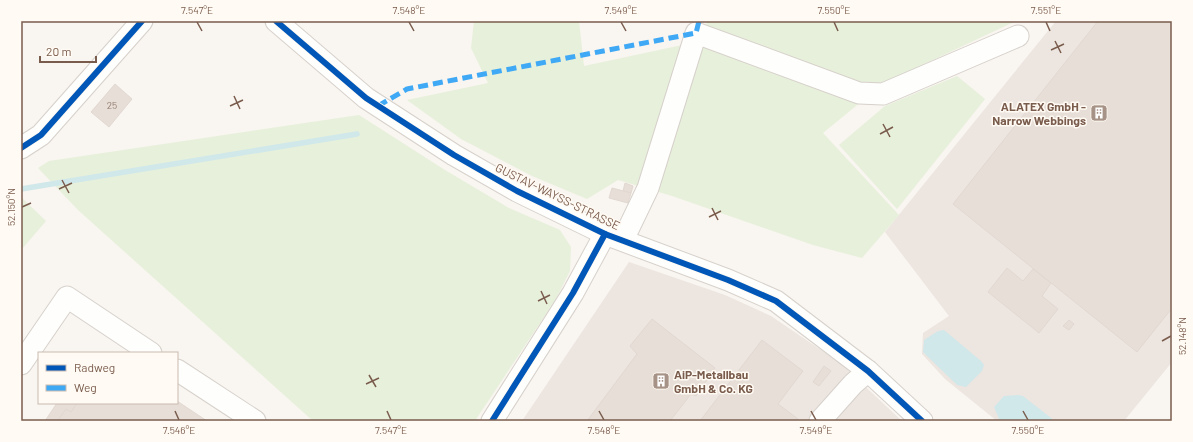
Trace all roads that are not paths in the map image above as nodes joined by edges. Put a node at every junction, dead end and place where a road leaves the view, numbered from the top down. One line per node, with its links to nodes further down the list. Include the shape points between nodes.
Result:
1 (142, 21): 4 (street, via 41,135)
2 (276, 21): 5 (street, GUSTAV-WAYSS-STRASSE, via 366,98 454,155)
3 (1018, 36): 5 (street, via 883,94 859,93 696,33 648,188)
4 (21, 148)
5 (614, 237): 9 (street, GUSTAV-WAYSS-STRASSE, via 776,301); 11 (street, via 573,292)
6 (150, 352): 7 (street, via 67,297)
7 (21, 364)
8 (178, 371): 10 (street)
9 (868, 371): 12 (street); 13 (street, GUSTAV-WAYSS-STRASSE)
10 (255, 421)
11 (492, 421)
12 (820, 421)
13 (922, 421)

